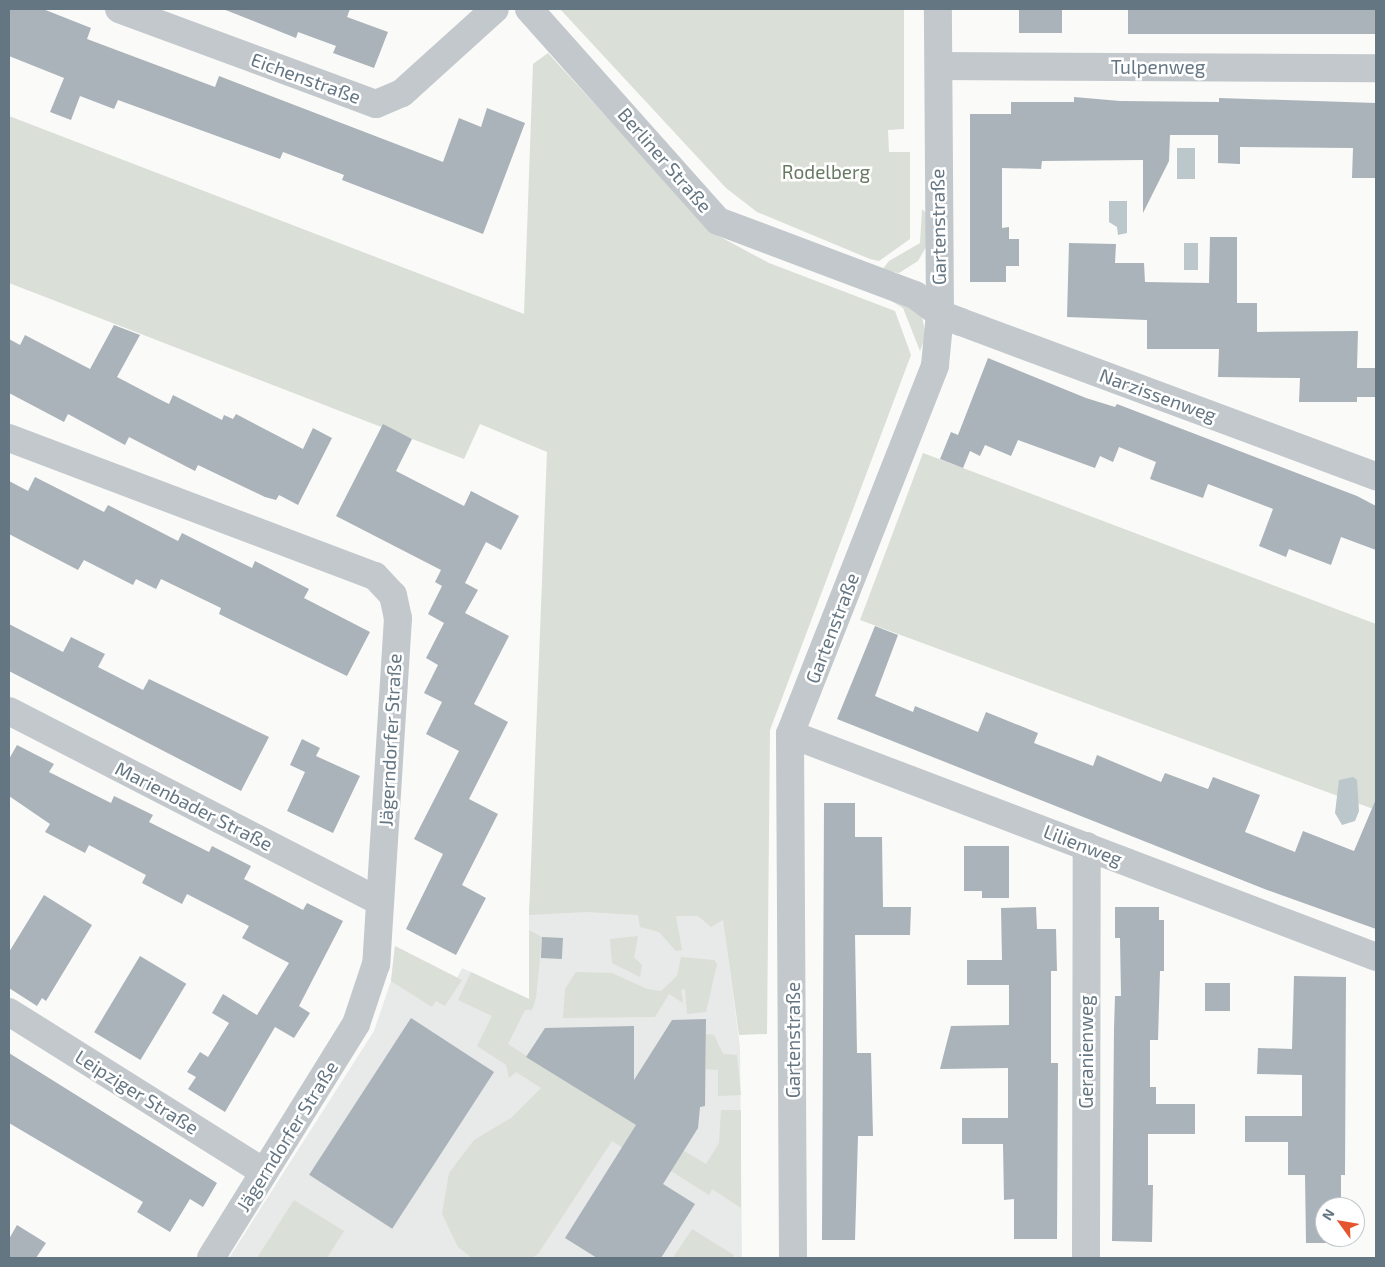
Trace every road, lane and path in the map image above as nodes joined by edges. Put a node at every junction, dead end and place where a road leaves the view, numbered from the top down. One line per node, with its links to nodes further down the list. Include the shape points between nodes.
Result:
1 (119, 9): 2 (street, Eichenstraße, via 376,104 402,93)
2 (495, 9)
3 (529, 9): 7 (street, Berliner Straße, via 718,221 915,295)
4 (938, 9): 5 (street, Gartenstraße)
5 (939, 66): 6 (street, Tulpenweg); 7 (street, Gartenstraße)
6 (1376, 68)
7 (940, 314): 9 (street, Narzissenweg); 11 (street, Gartenstraße, via 935,365)
8 (9, 438): 13 (street, Jägerndorfer Straße, via 375,576 393,595 398,618)
9 (1376, 476)
10 (9, 710): 13 (street, Marienbader Straße)
11 (790, 734): 12 (street, Lilienweg); 18 (street, Gartenstraße)
12 (1087, 846): 14 (street, Lilienweg); 19 (street, Geranienweg)
13 (380, 902): 16 (street, Jägerndorfer Straße, via 376,964 356,1024)
14 (1376, 957)
15 (9, 1012): 16 (street, Leipziger Straße)
16 (264, 1172): 17 (street, Jägerndorfer Straße)
17 (211, 1258)
18 (793, 1258)
19 (1086, 1258)

